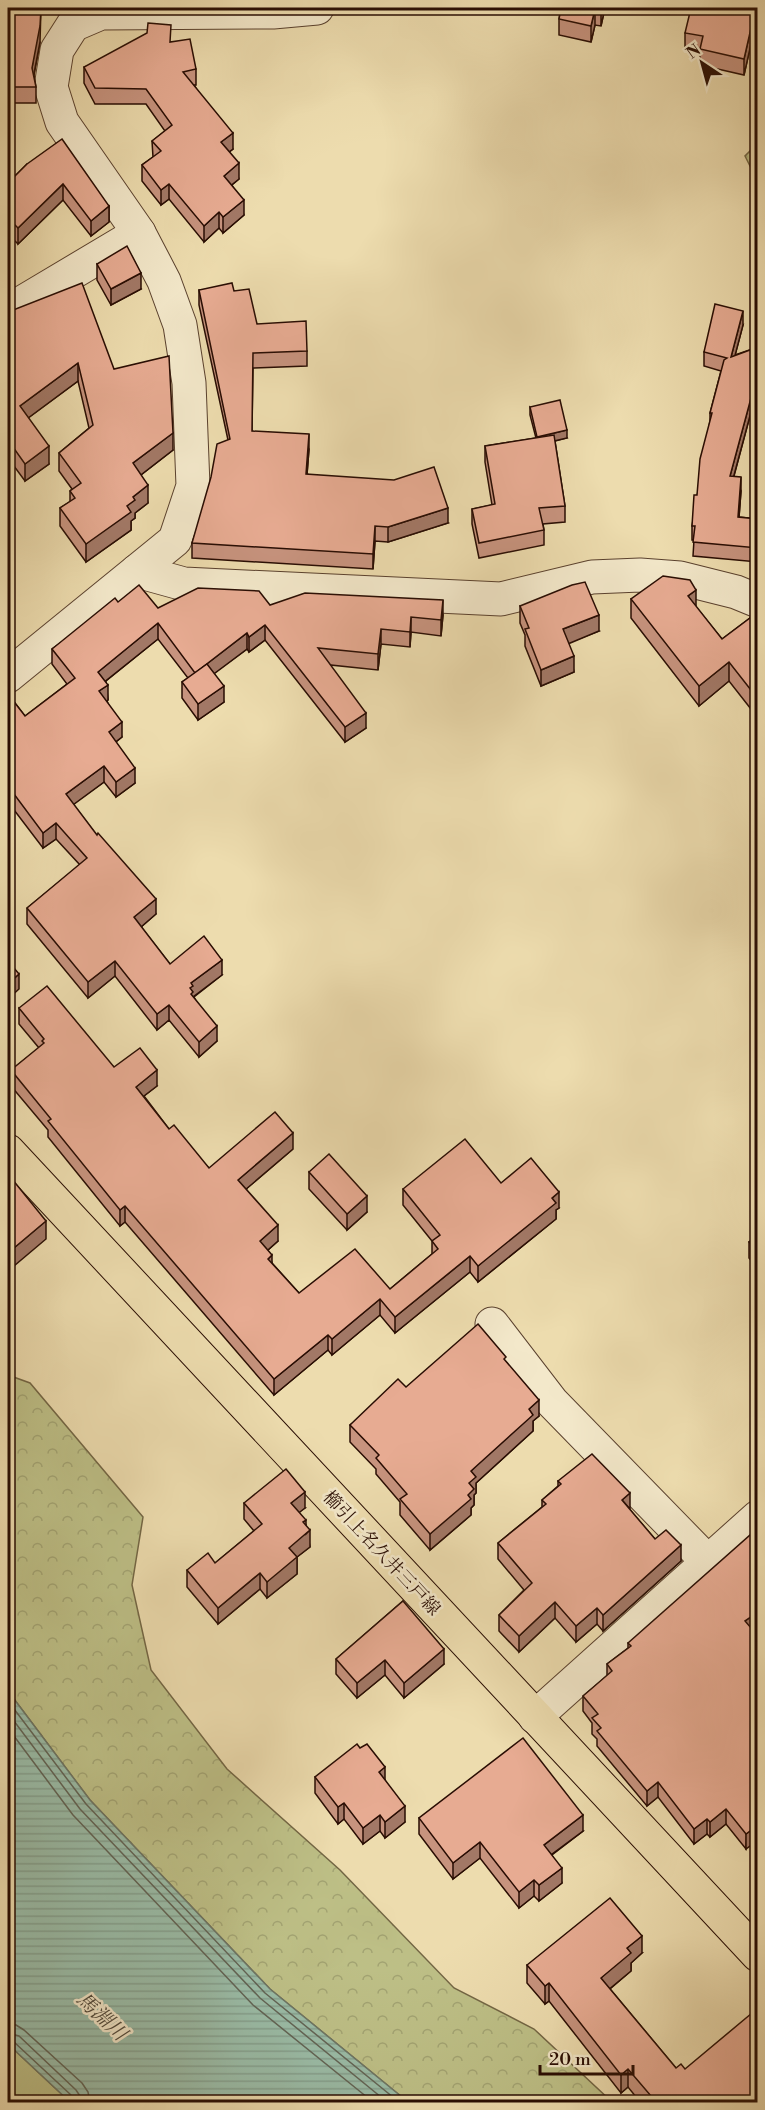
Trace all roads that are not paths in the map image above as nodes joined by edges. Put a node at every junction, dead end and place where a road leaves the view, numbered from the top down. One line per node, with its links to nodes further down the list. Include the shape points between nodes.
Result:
1 (317, 8): 2 (street, via 101,13 74,25 57,50 51,87 62,123)
2 (139, 233): 3 (street); 4 (street, via 164,281 180,325 189,383 193,486 175,540)
3 (8, 311)
4 (137, 571): 5 (street, via 183,584 501,599 592,577 640,575 680,578); 6 (street)
5 (758, 601)
6 (8, 676)
7 (8, 1150): 11 (main road, 櫛引上名久井三戸線)
8 (492, 1324): 10 (street, via 552,1401)
9 (758, 1517): 10 (street)
10 (707, 1561): 11 (street)
11 (535, 1717): 12 (main road, 櫛引上名久井三戸線)
12 (758, 1955)

